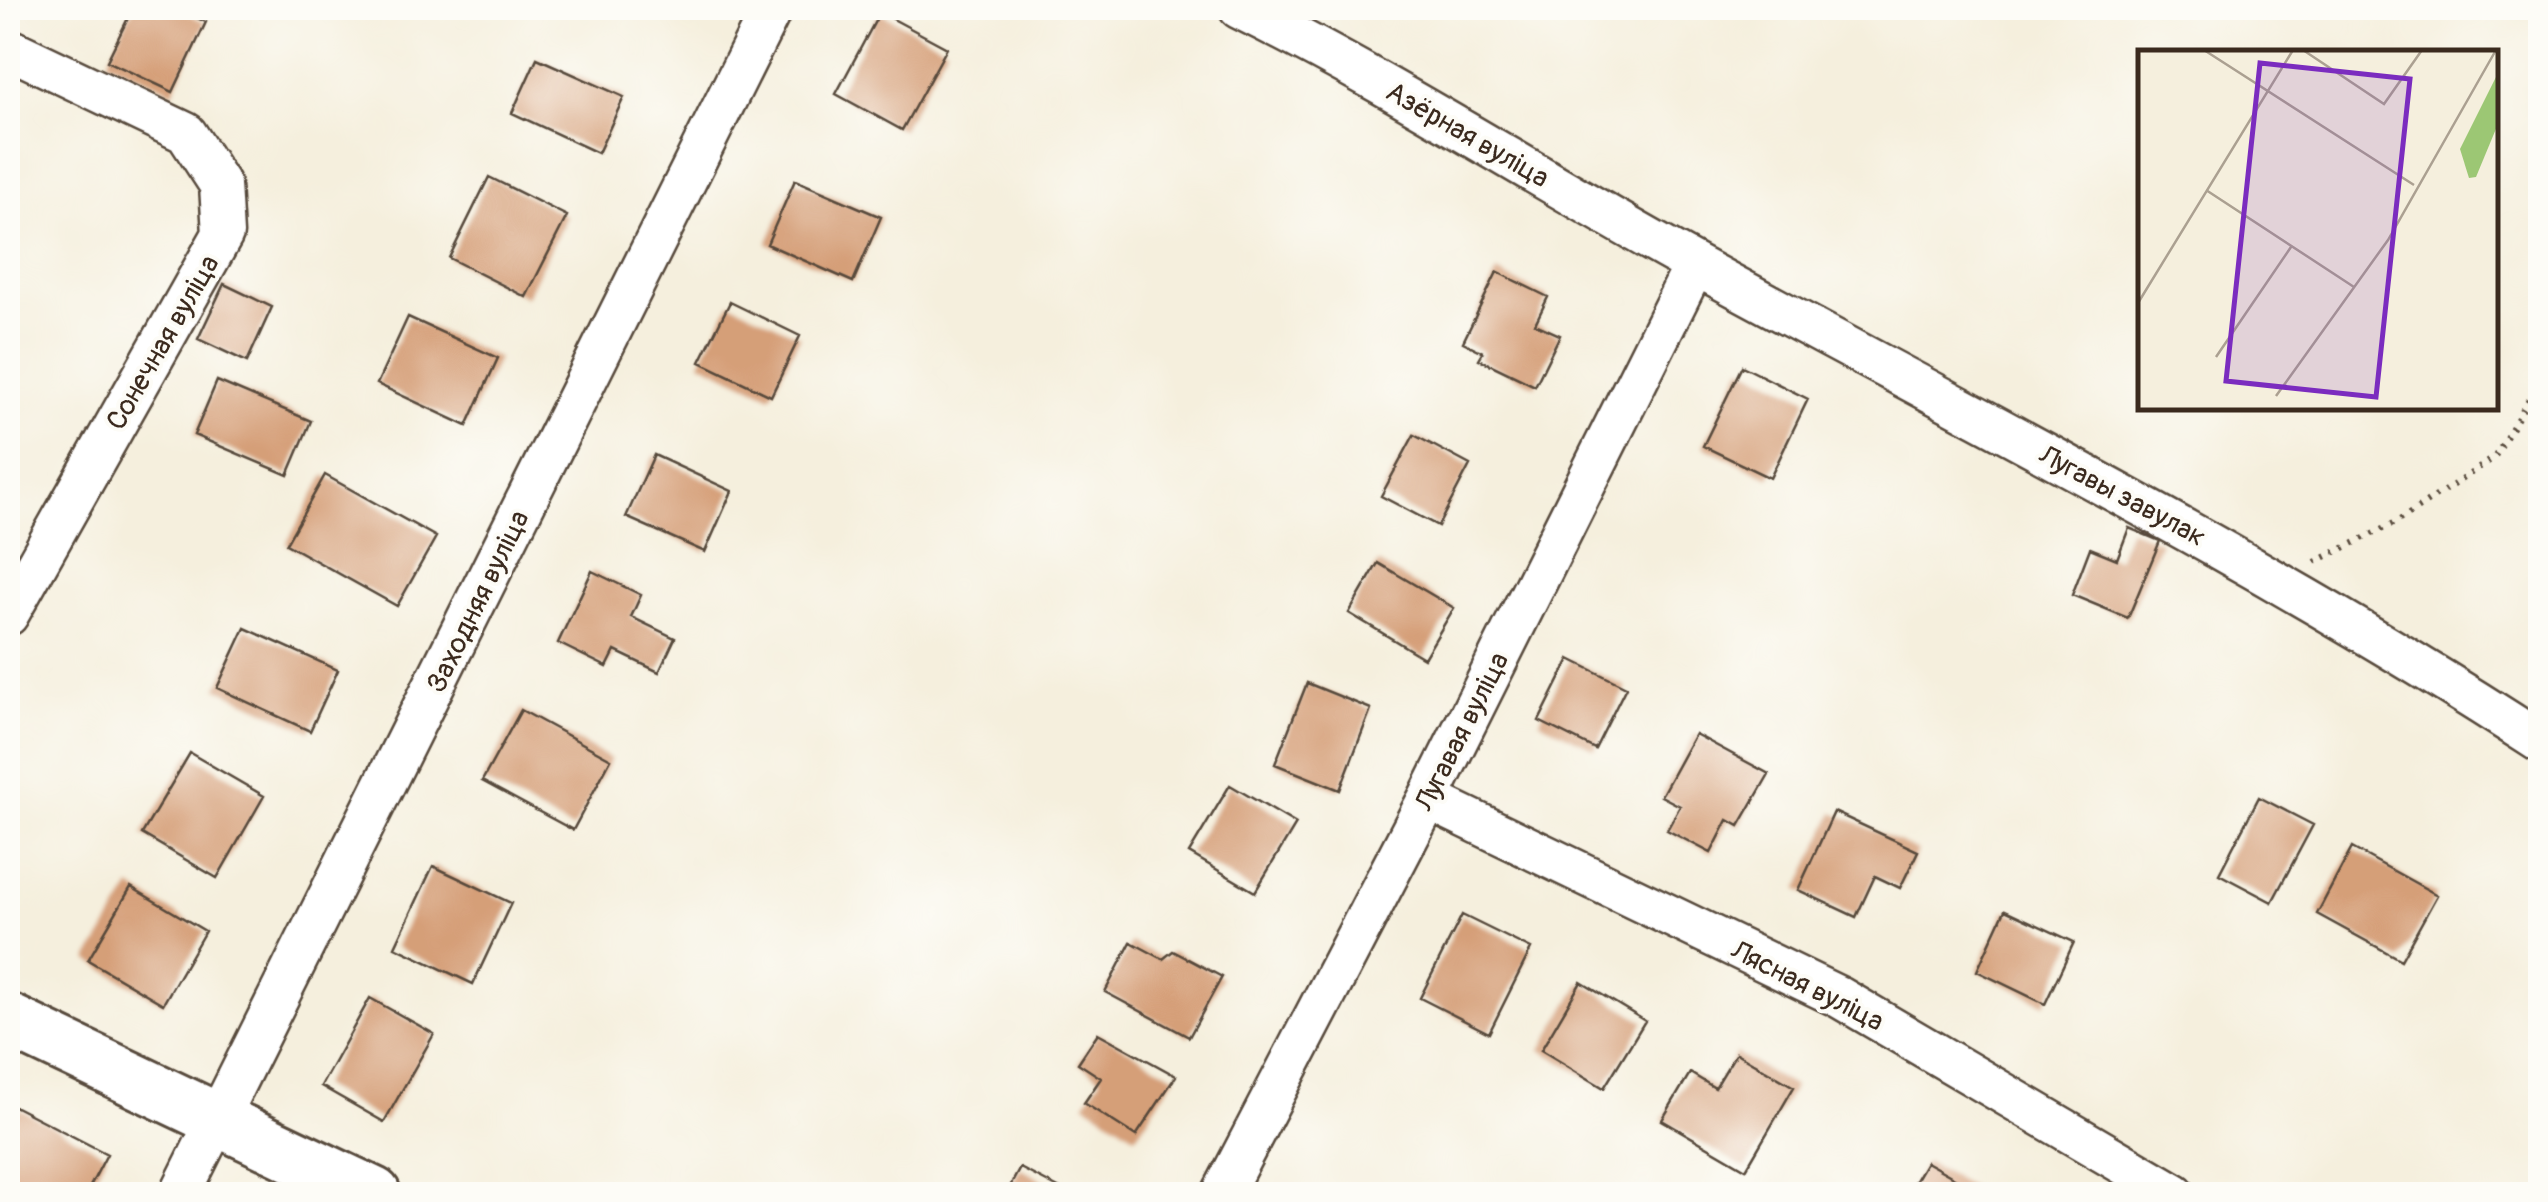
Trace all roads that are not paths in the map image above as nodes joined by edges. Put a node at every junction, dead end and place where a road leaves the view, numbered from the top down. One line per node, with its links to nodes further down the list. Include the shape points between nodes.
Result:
1 (772, 8): 9 (street, Заходняя вуліца)
2 (1239, 8): 4 (street, Азёрная вуліца)
3 (8, 48): 5 (street, Сонечная вуліца, via 186,133 220,185 223,234)
4 (1695, 264): 6 (street, Лугавы завулак, via 2278,580); 7 (street, Лугавая вуліца)
5 (8, 615)
6 (2540, 742)
7 (1428, 800): 12 (street, Лугавая вуліца); 13 (street, Лясная вуліца, via 1839,998)
8 (8, 1020): 9 (street)
9 (218, 1121): 10 (street, Заходняя вуліца); 11 (street)
10 (180, 1194)
11 (374, 1194)
12 (1222, 1194)
13 (2176, 1194)

